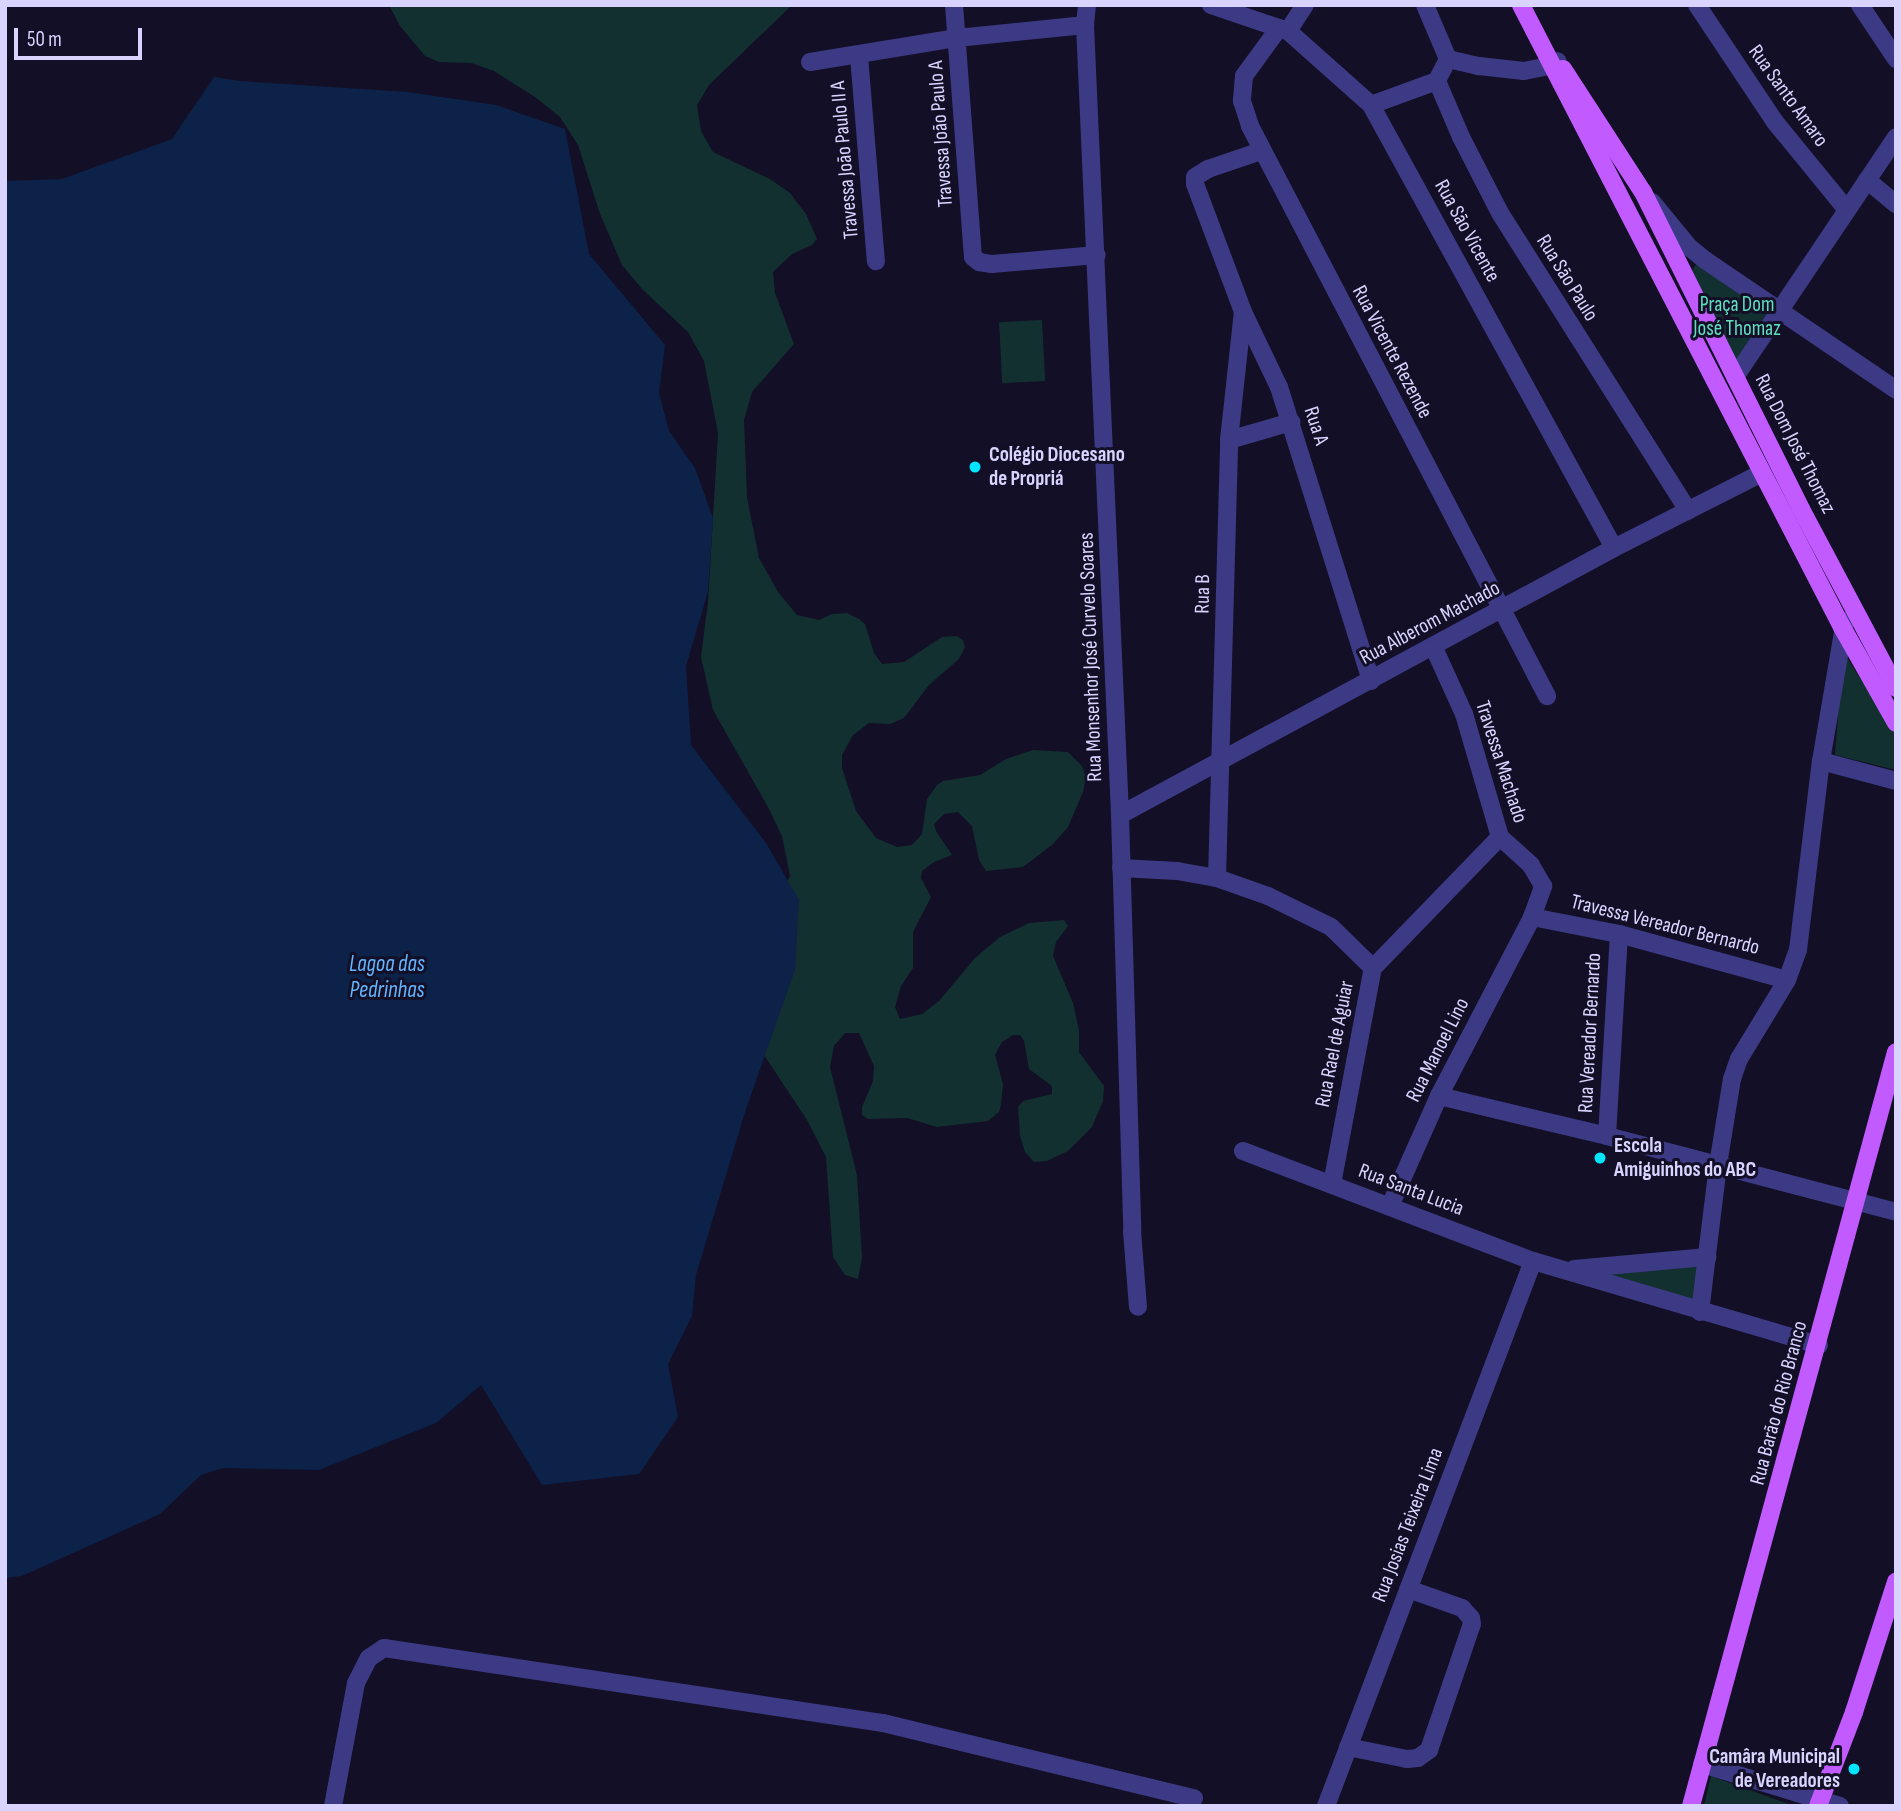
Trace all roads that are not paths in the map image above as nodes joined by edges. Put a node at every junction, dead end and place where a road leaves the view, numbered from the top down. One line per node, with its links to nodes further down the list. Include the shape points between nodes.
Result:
1 (954, 5): 11 (street, Travessa João Paulo A)
2 (1087, 5): 9 (street, Rua Monsenhor José Curvelo Soares)
3 (1211, 5): 10 (street, Rua São Vicente)
4 (1305, 5): 10 (street, Rua Vicente Rezende)
5 (1425, 5): 13 (street)
6 (1697, 5): 24 (street, Rua Santo Amaro, via 1775,122)
7 (1860, 5): 14 (street)
8 (1524, 12): 16 (main road)
9 (1085, 24): 11 (street); 25 (street, Rua Monsenhor José Curvelo Soares)
10 (1284, 30): 18 (street, Rua São Vicente); 20 (street, Rua Vicente Rezende, via 1244,76 1241,88)
11 (957, 38): 12 (street); 25 (street, Travessa João Paulo A, via 975,260 992,264)
12 (859, 56): 15 (street); 26 (street, Travessa João Paulo II A)
13 (1448, 59): 16 (street, via 1524,71); 17 (street)
14 (1896, 60)
15 (810, 62)
16 (1554, 64): 22 (main road); 28 (main road)
17 (1437, 81): 18 (street); 36 (street, Rua São Paulo, via 1500,213)
18 (1371, 105): 37 (street, Rua São Vicente)
19 (1896, 137): 21 (street)
20 (1261, 151): 30 (street, Rua A, via 1200,173 1195,184); 39 (street, Rua Vicente Rezende)
21 (1867, 180): 23 (street); 24 (street)
22 (1643, 192): 27 (main road, Rua Dom José Thomaz); 29 (street, via 1689,247)
23 (1896, 205)
24 (1847, 210): 29 (street)
25 (1097, 256): 49 (street, Rua Monsenhor José Curvelo Soares)
26 (876, 261)
27 (1678, 264): 28 (main road); 31 (main road, Rua Dom José Thomaz)
28 (1661, 273): 35 (main road, Rua Dom José Thomaz)
29 (1780, 311): 31 (street); 32 (street)
30 (1243, 312): 33 (street, Rua A, via 1270,364); 34 (street, Rua B)
31 (1735, 377): 38 (main road, Rua Dom José Thomaz)
32 (1896, 390)
33 (1291, 422): 34 (street); 42 (street, Rua A)
34 (1229, 440): 46 (street, Rua B)
35 (1762, 472): 36 (street, Rua Alberom Machado); 40 (main road, Rua Dom José Thomaz)
36 (1688, 510): 37 (street, Rua Alberom Machado)
37 (1614, 548): 39 (street, Rua Alberom Machado)
38 (1852, 604): 40 (street); 43 (main road, Rua Dom José Thomaz)
39 (1501, 611): 41 (street, Rua Alberom Machado); 44 (street, Rua Vicente Rezende)
40 (1842, 627): 45 (main road, Rua Dom José Thomaz); 47 (street)
41 (1434, 648): 42 (street, Rua Alberom Machado); 50 (street, Travessa Machado, via 1464,714)
42 (1371, 681): 46 (street, Rua Alberom Machado)
43 (1896, 688)
44 (1547, 695)
45 (1896, 723)
46 (1222, 759): 49 (street, Rua Alberom Machado); 52 (street, Rua B)
47 (1821, 761): 48 (street); 56 (street, via 1803,921)
48 (1896, 781)
49 (1120, 815): 51 (street, Rua Monsenhor José Curvelo Soares)
50 (1500, 837): 53 (street, Travessa Machado, via 1542,881); 55 (street, Rua Rael de Aguiar)
51 (1121, 868): 52 (street); 69 (street, Rua Monsenhor José Curvelo Soares)
52 (1217, 878): 55 (street, via 1309,914 1352,945)
53 (1532, 917): 54 (street, Travessa Vereador Bernardo); 58 (street, Rua Manoel Lino)
54 (1619, 934): 56 (street, Travessa Vereador Bernardo); 59 (street, Rua Vereador Bernardo)
55 (1373, 968): 62 (street, Rua Rael de Aguiar)
56 (1787, 980): 61 (street, via 1735,1069)
57 (1896, 1052): 63 (main road, Rua Barão do Rio Branco)
58 (1439, 1096): 59 (street); 64 (street, Rua Manoel Lino)
59 (1607, 1136): 61 (street)
60 (1243, 1151): 62 (street, Rua Santa Lucia)
61 (1718, 1165): 63 (street); 66 (street)
62 (1332, 1184): 64 (street, Rua Santa Lucia)
63 (1855, 1202): 65 (street); 71 (main road, Rua Barão do Rio Branco)
64 (1390, 1206): 67 (street, Rua Santa Lucia)
65 (1896, 1212)
66 (1707, 1257): 68 (street); 70 (street)
67 (1533, 1261): 68 (street, Rua Santa Lucia); 73 (street, Rua Josias Teixeira Lima)
68 (1563, 1270): 70 (street, Rua Santa Lucia)
69 (1138, 1307)
70 (1700, 1312): 71 (street, Rua Santa Lucia)
71 (1819, 1345): 75 (main road, Rua Barão do Rio Branco)
72 (1896, 1582): 77 (main road)
73 (1408, 1589): 74 (street, Rua Josias Teixeira Lima); 74 (street, via 1468,1613 1472,1625 1429,1750 1407,1759)
74 (1348, 1747): 79 (street, Rua Josias Teixeira Lima)
75 (1702, 1764): 77 (street); 80 (main road, Rua Barão do Rio Branco)
76 (1194, 1798): 78 (street, via 883,1723 384,1648 369,1658 356,1683)
77 (1819, 1802): 81 (street)
78 (333, 1806)
79 (1326, 1806)
80 (1691, 1806)
81 (1840, 1806)

